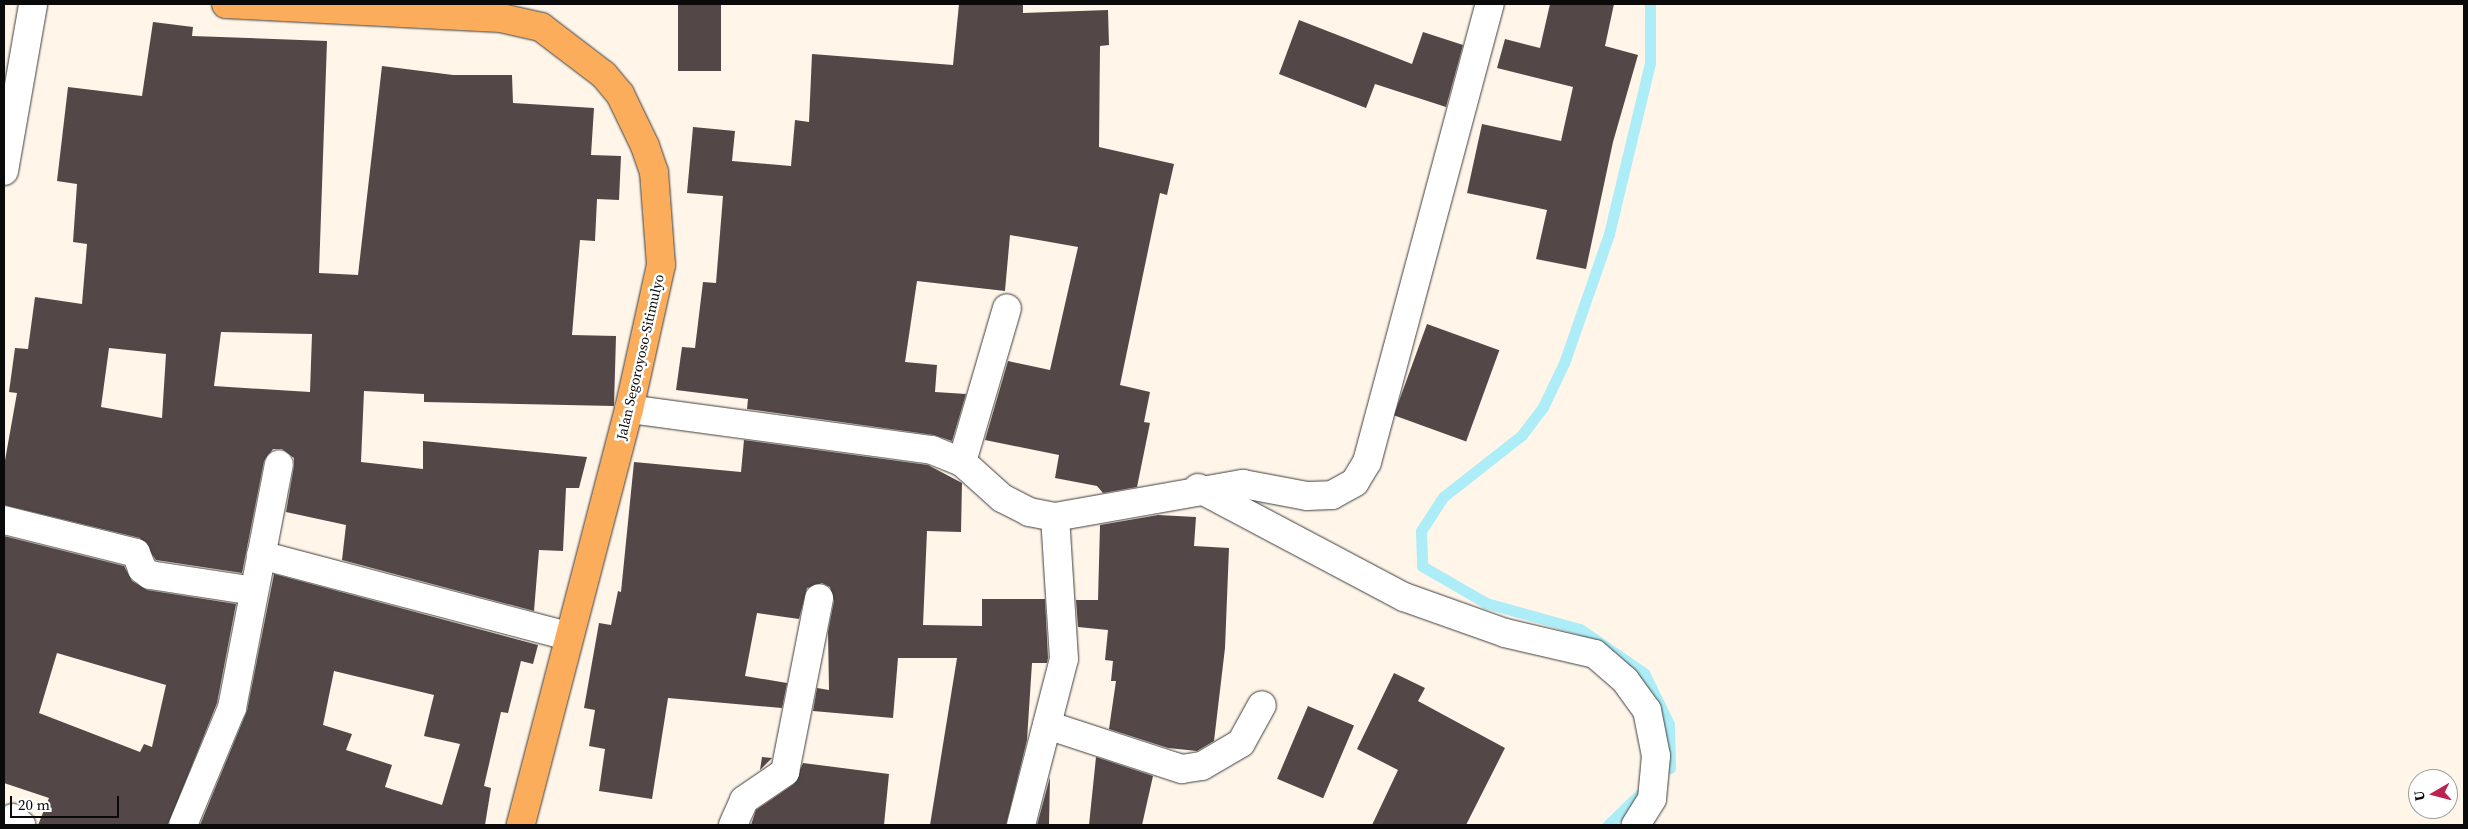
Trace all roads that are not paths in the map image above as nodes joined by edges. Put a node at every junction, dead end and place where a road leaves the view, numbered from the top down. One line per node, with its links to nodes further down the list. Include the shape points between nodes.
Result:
1 (33, 4): 4 (street)
2 (226, 4): 6 (main road, Jalan Segoroyoso-Sitimulyo, via 501,18 541,27 604,75 620,94 642,139 654,172 658,214 661,265)
3 (1490, 4): 9 (street, via 1367,462 1356,482 1332,495 1307,496 1243,484)
4 (4, 171)
5 (1007, 308): 7 (street)
6 (629, 409): 7 (street, via 932,450); 15 (main road, Jalan Segoroyoso-Sitimulyo)
7 (962, 462): 10 (street, via 1002,498 1029,512)
8 (280, 464): 12 (street)
9 (1198, 488): 10 (street); 22 (street, via 1404,597 1505,633 1595,654 1625,680 1647,710 1656,756 1652,799)
10 (1055, 517): 17 (street, via 1065,644)
11 (4, 520): 13 (street, via 136,553 142,569 150,575)
12 (261, 555): 13 (street); 15 (street)
13 (254, 591): 18 (street, via 232,708)
14 (819, 598): 20 (street, via 785,772 744,800)
15 (567, 636): 19 (main road, Jalan Segoroyoso-Sitimulyo)
16 (1262, 705): 17 (street, via 1241,743 1202,766 1182,769)
17 (1047, 725): 21 (street)
18 (183, 825)
19 (521, 825)
20 (733, 825)
21 (1021, 825)
22 (1636, 825)

